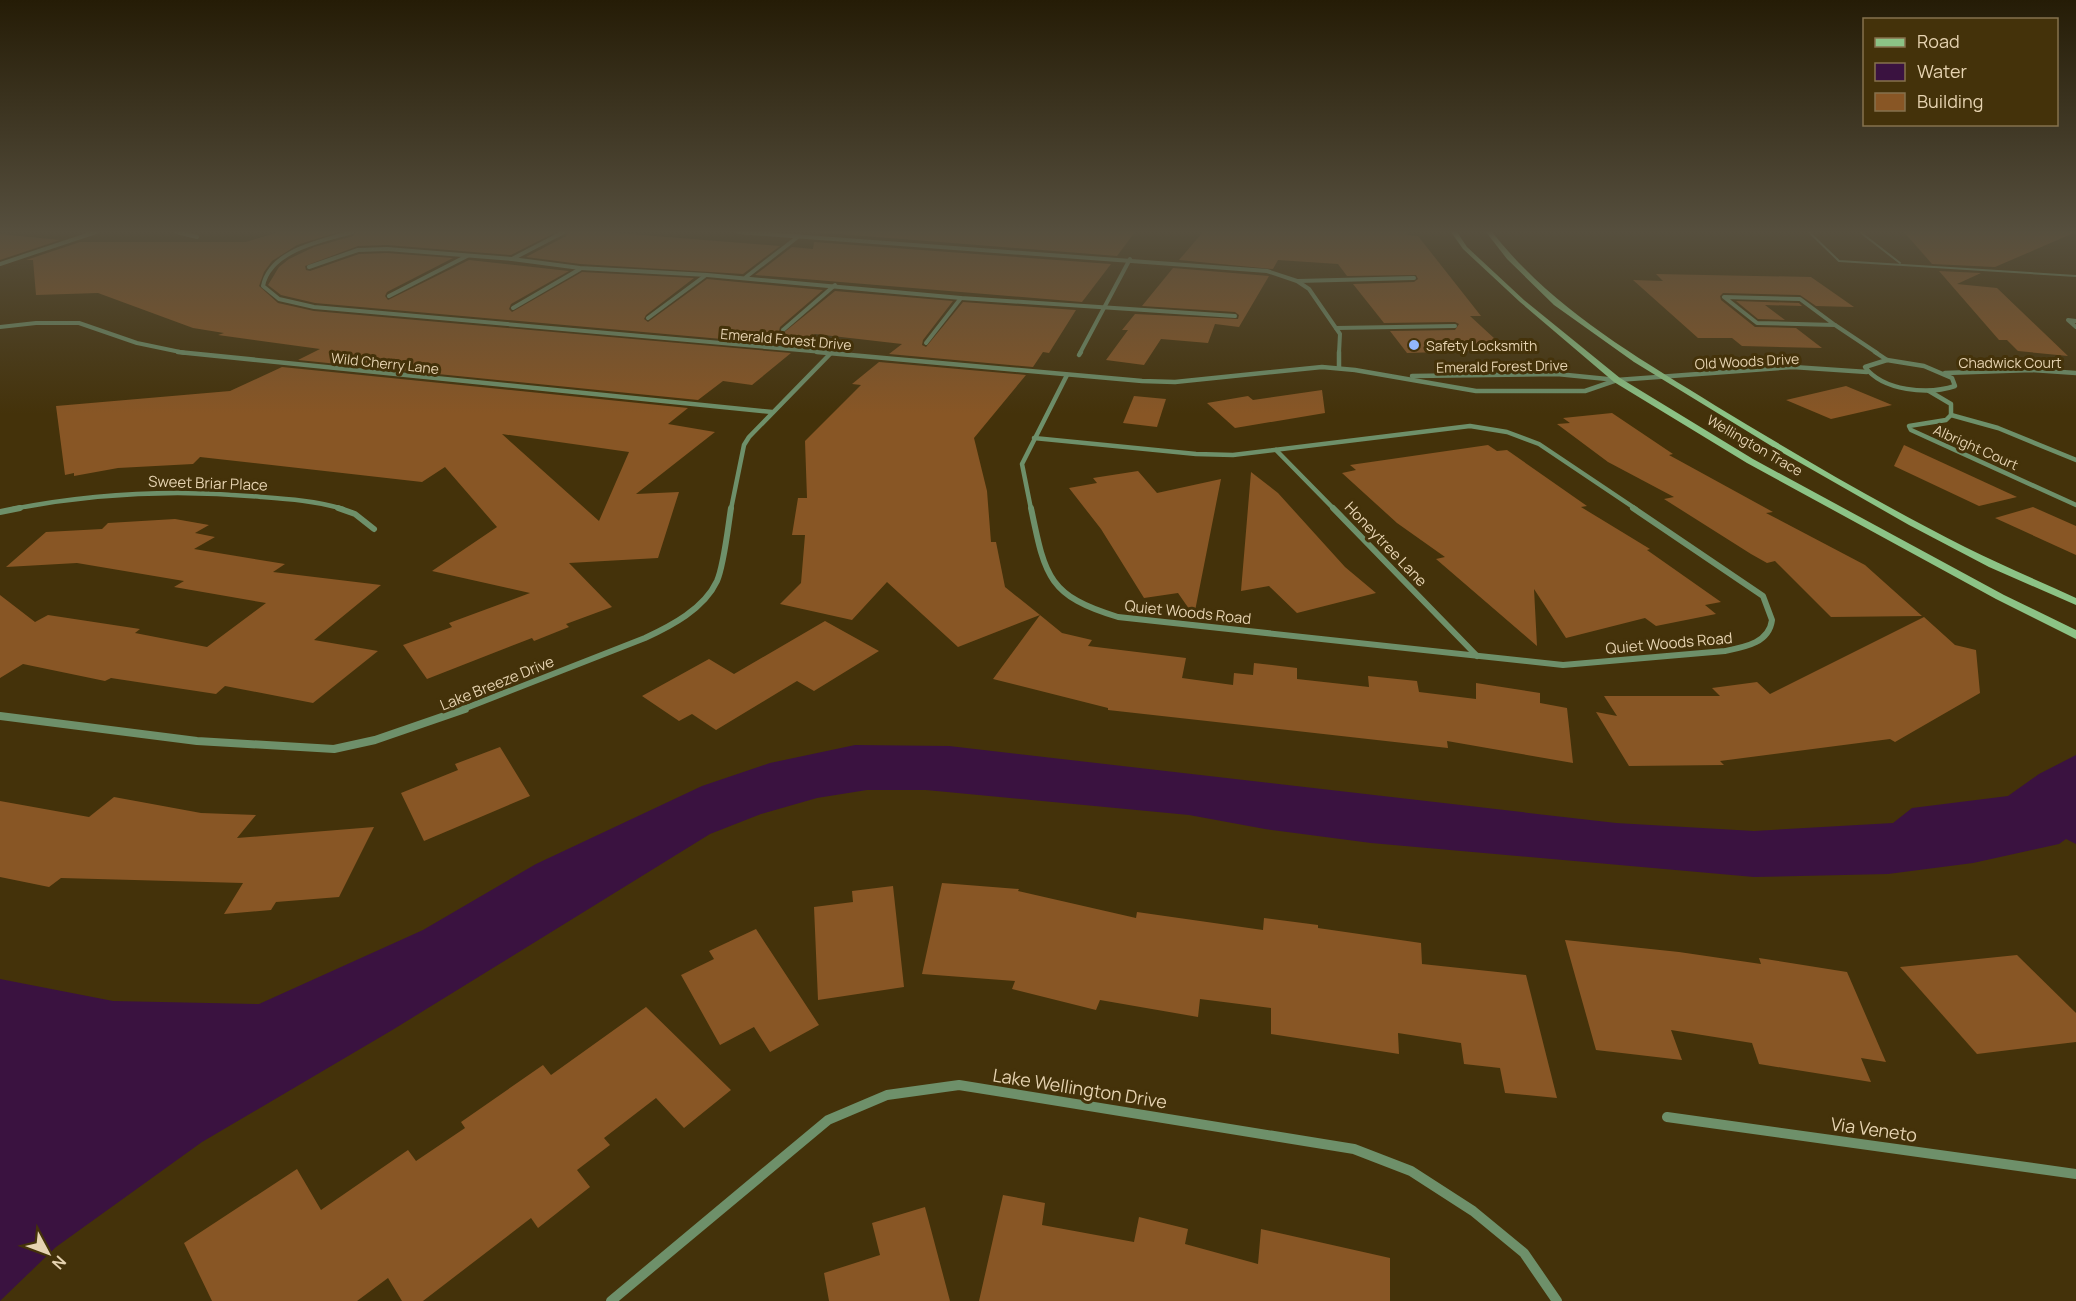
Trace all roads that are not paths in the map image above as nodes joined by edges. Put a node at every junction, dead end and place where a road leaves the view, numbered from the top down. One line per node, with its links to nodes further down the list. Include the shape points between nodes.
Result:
1 (271, 293): 25 (street, Emerald Forest Drive, via 279,299 314,307)
2 (395, 293): 11 (street)
3 (539, 293): 14 (street)
4 (682, 293): 16 (street)
5 (826, 293): 23 (street)
6 (910, 293): 12 (street)
7 (1114, 293): 13 (street)
8 (1311, 293): 22 (street)
9 (1513, 293): 35 (street, Wellington Trace)
10 (1544, 293): 34 (street, Wellington Trace, via 1610,344)
11 (389, 296)
12 (962, 298): 13 (street); 24 (street)
13 (1107, 306): 15 (street); 26 (street)
14 (513, 308)
15 (1235, 316)
16 (648, 318)
17 (2076, 321): 21 (street, via 2068,320)
18 (1835, 325): 18 (street, via 1756,323 1724,297 1800,299); 27 (street)
19 (1455, 326): 22 (street)
20 (0, 327): 37 (street, Wild Cherry Lane, via 80,323 137,343 187,354)
21 (2076, 327)
22 (1336, 328): 28 (street, via 1340,334)
23 (783, 330)
24 (926, 342)
25 (830, 354): 32 (street, Emerald Forest Drive); 37 (street, Lake Breeze Drive)
26 (1079, 355)
27 (1887, 360): 29 (street, via 1868,364); 30 (street, Chadwick Court)
28 (1339, 368): 32 (street, Emerald Forest Drive, via 1306,367 1175,382); 33 (street, Emerald Forest Drive)
29 (1867, 372): 34 (street, Old Woods Drive, via 1792,367); 36 (street, via 1892,384)
30 (1945, 373): 31 (street, Chadwick Court); 36 (street, via 1954,386)
31 (2076, 373)
32 (1067, 375): 39 (street, Quiet Woods Road)
33 (1387, 375): 35 (street, Emerald Forest Drive, via 1448,378 1557,374); 35 (street, Emerald Forest Drive, via 1476,391 1585,391)
34 (1665, 377): 35 (street, Emerald Forest Drive); 45 (street, Wellington Trace, via 1780,449 1946,541)
35 (1617, 380): 46 (street, Wellington Trace, via 1750,461)
36 (1929, 391): 38 (street, Albright Court, via 1951,404)
37 (772, 412): 48 (street, Lake Breeze Drive, via 744,446 717,581 699,605 645,638 404,732 334,748 197,741)
38 (1951, 415): 41 (street, Albright Court, via 1998,428); 42 (street, Albright Court, via 1946,420 1909,426)
39 (1034, 438): 40 (street, Quiet Woods Road, via 1214,455); 47 (street, Quiet Woods Road, via 1022,464 1048,575 1061,591 1081,604 1118,617)
40 (1276, 450): 47 (street, Honeytree Lane); 47 (street, Quiet Woods Road, via 1452,426 1524,438 1539,444 1763,596 1774,621 1771,632 1761,641 1725,651 1563,665)
41 (2076, 460)
42 (2076, 505)
43 (0, 512): 44 (street, Sweet Briar Place, via 120,494 187,491 321,503 354,513)
44 (374, 529)
45 (2076, 602)
46 (2076, 635)
47 (1478, 656)
48 (0, 716)
49 (1667, 1118): 50 (street, Via Veneto)
50 (2076, 1174)
51 (611, 1301): 52 (street, Lake Wellington Drive, via 828,1120 887,1095 959,1085 1353,1149 1411,1171 1473,1211 1524,1254)
52 (1557, 1301)

